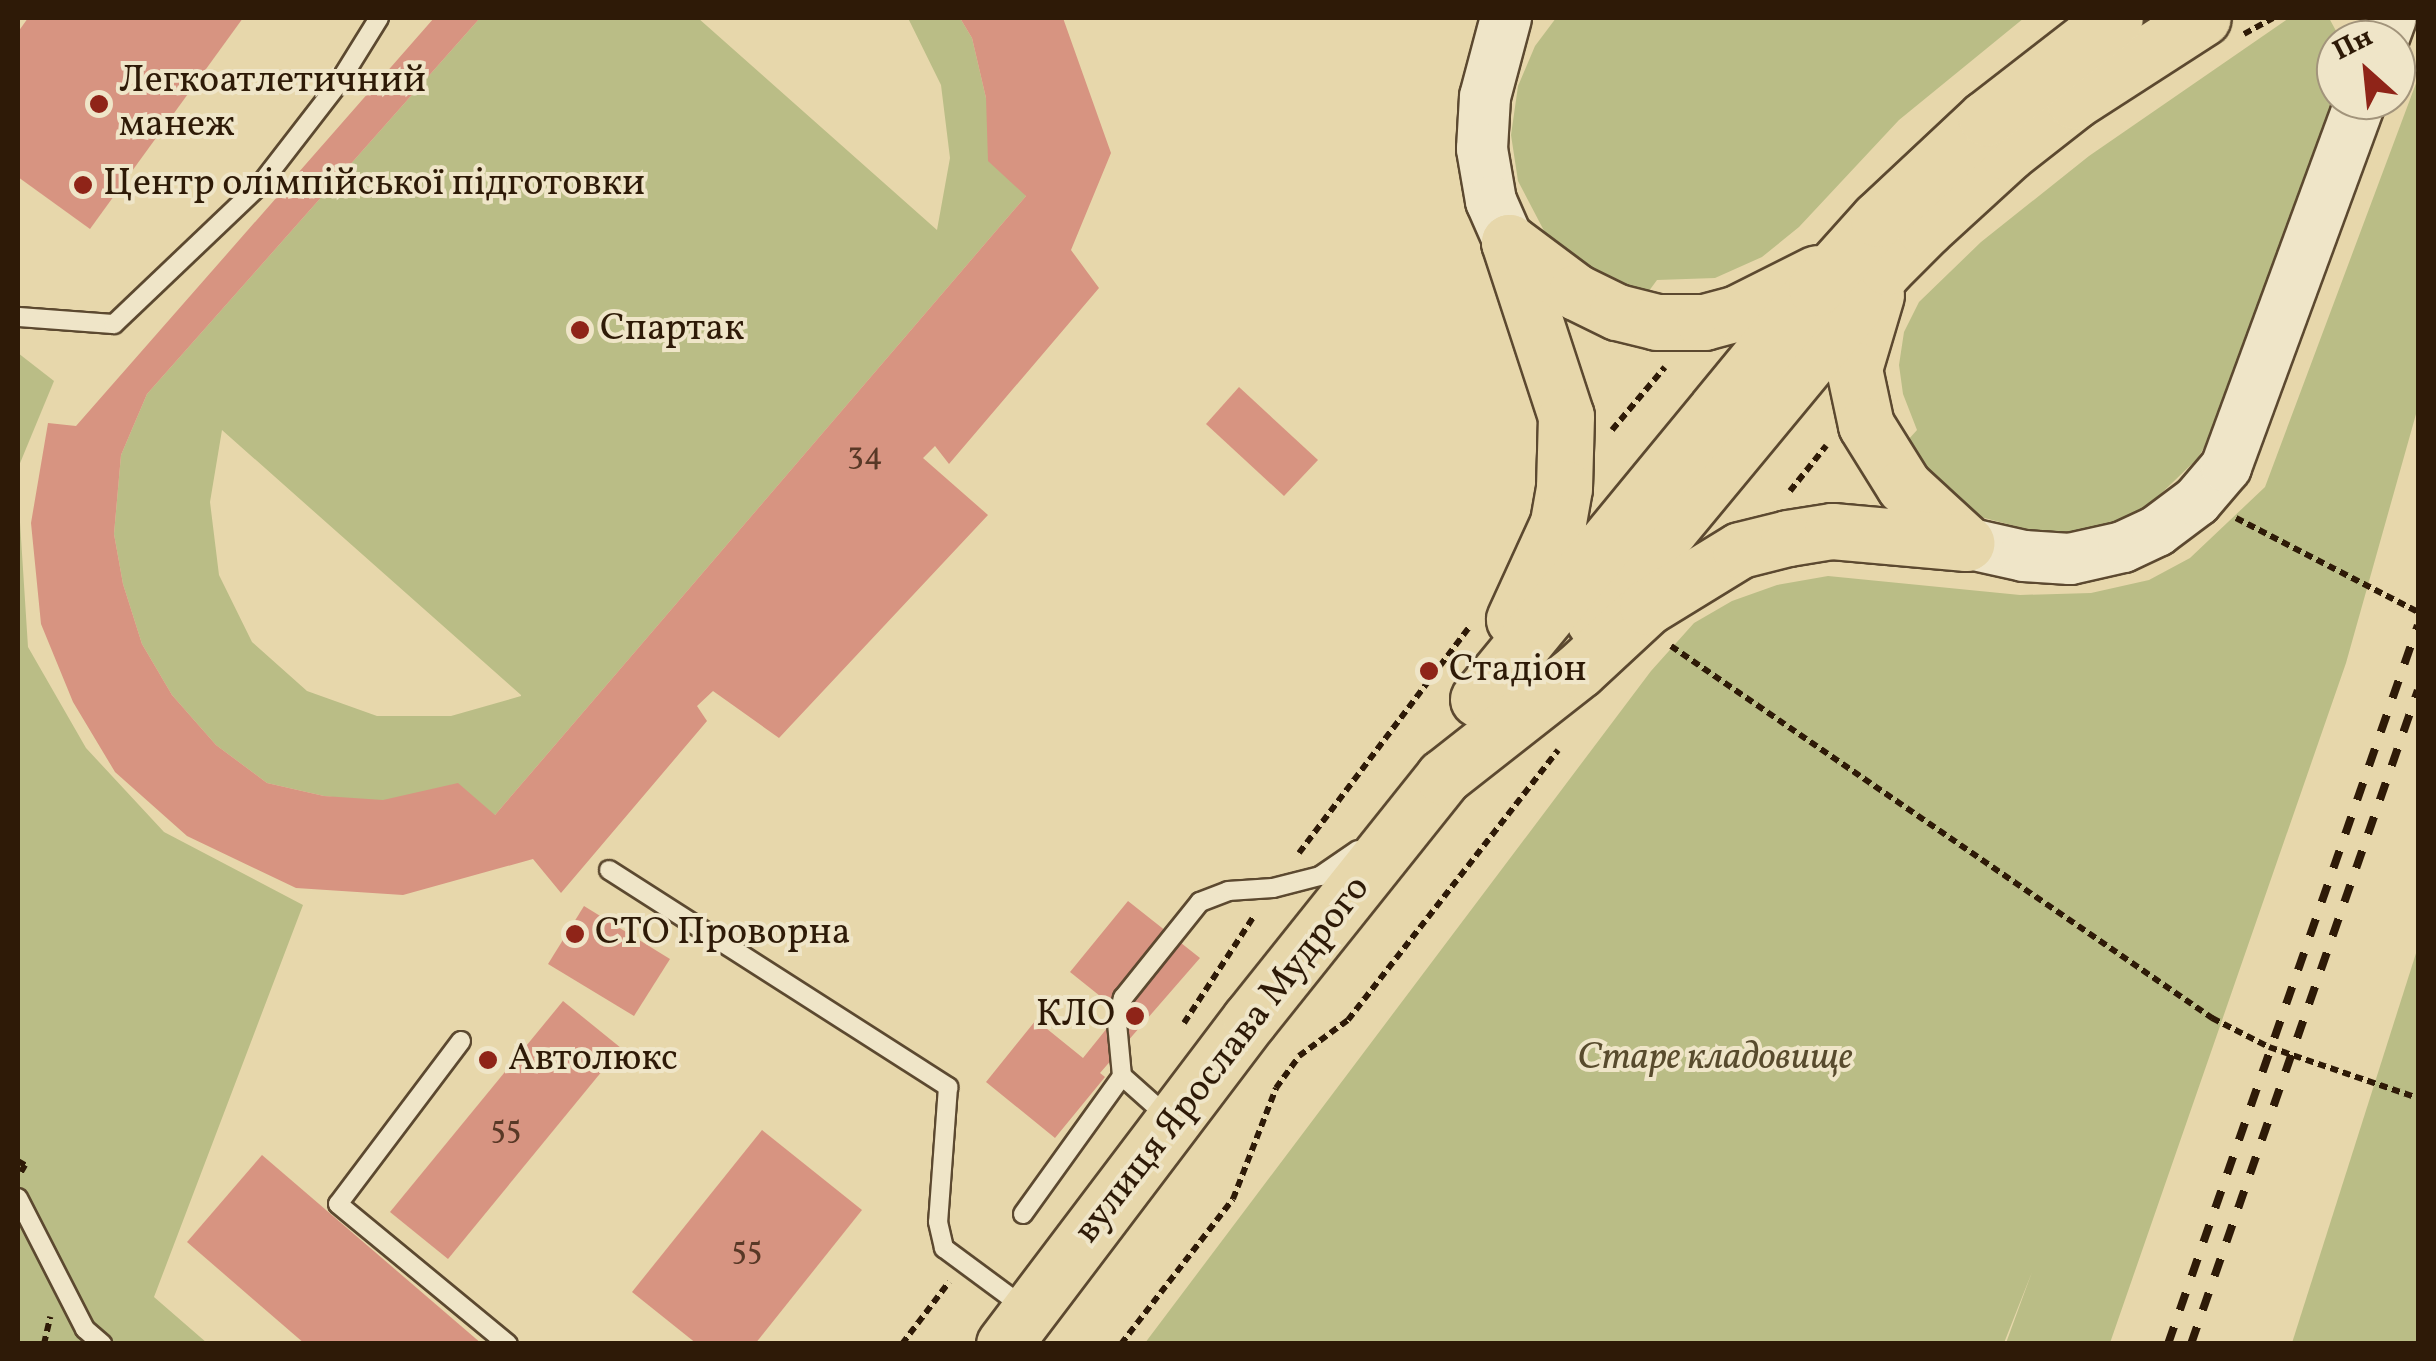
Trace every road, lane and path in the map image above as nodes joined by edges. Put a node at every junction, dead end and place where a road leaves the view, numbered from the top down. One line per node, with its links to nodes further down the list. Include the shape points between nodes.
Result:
1 (379, 18): 8 (lane, via 260,185 114,324)
2 (2115, 18): 7 (main road, via 1952,148)
3 (2203, 18): 7 (main road, via 2118,70)
4 (1507, 28): 6 (main road, via 1484,97 1482,150 1490,201)
5 (2355, 120): 14 (main road, via 2226,467 2197,501 2123,547 2070,558)
6 (1509, 242): 7 (main road, via 1576,292 1657,322 1704,322 1737,313); 18 (main road, via 1566,416 1564,488)
7 (1864, 263): 14 (main road, via 1854,369 1859,407 1904,486); 18 (main road)
8 (18, 317)
9 (1678, 351): 10 (path)
10 (1606, 438)
11 (1830, 442): 12 (path)
12 (1782, 499)
13 (2226, 513): 15 (path)
14 (1966, 543): 18 (main road, via 1832,531 1740,550 1646,607 1579,670)
15 (2418, 612)
16 (1479, 614): 21 (path)
17 (1666, 642): 27 (path, via 2212,1018 2289,1054)
18 (1494, 712): 20 (main road, вулиця Ярослава Мудрого)
19 (1567, 737): 34 (path, via 1348,1020 1299,1056 1276,1088 1234,1199)
20 (1430, 794): 26 (lane, via 1320,876 1200,902 1123,998 1117,1023); 28 (main road, вулиця Ярослава Мудрого)
21 (1316, 830)
22 (609, 870): 31 (lane, via 948,1087 938,1222 944,1248)
23 (1246, 930): 24 (path)
24 (1179, 1032)
25 (461, 1042): 33 (lane, via 338,1204)
26 (1122, 1076): 28 (lane); 30 (lane)
27 (2418, 1098)
28 (1173, 1122): 31 (main road, вулиця Ярослава Мудрого)
29 (18, 1198): 32 (lane, via 85,1330)
30 (1023, 1214)
31 (1017, 1327)
32 (102, 1344)
33 (508, 1344)
34 (1121, 1344)

